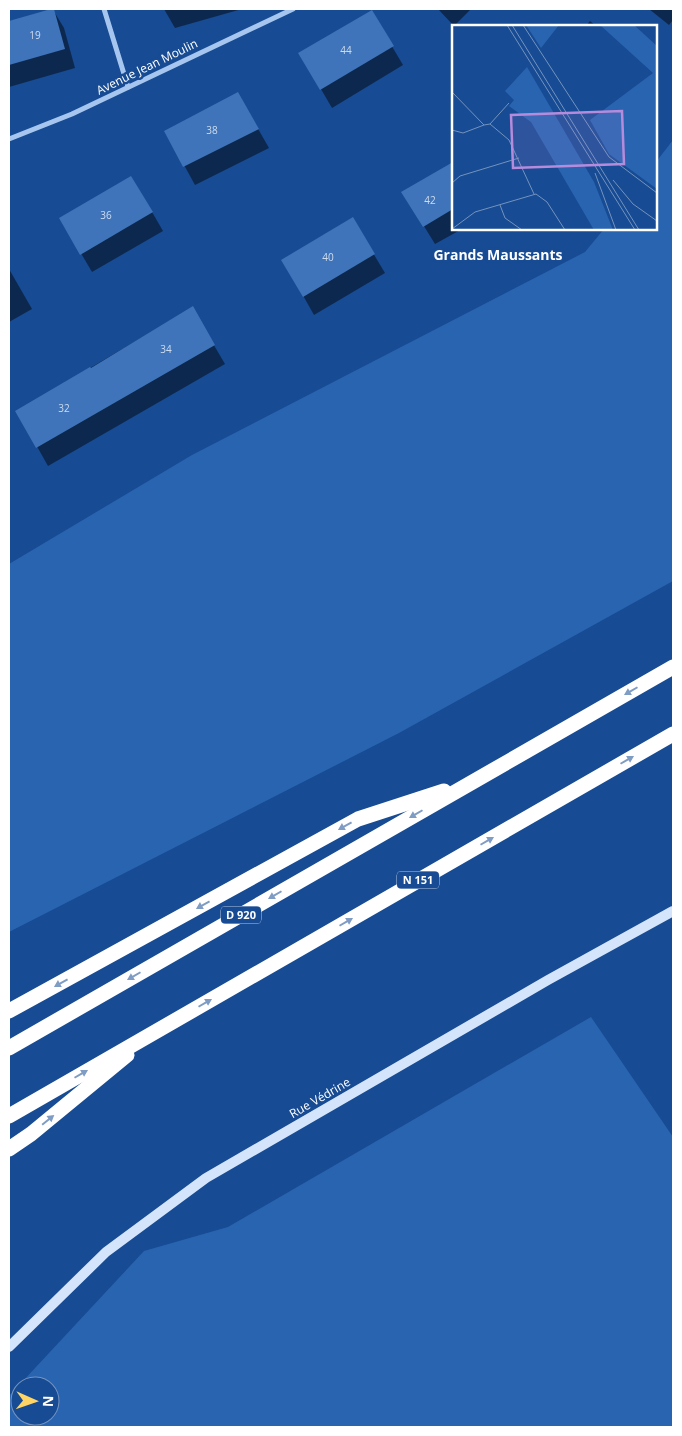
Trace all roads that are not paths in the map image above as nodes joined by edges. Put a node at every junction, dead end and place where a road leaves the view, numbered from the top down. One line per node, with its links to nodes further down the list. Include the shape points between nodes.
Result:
1 (104, 9): 3 (street)
2 (293, 9): 3 (street, Avenue Jean Moulin)
3 (128, 87): 4 (street, Avenue Jean Moulin)
4 (9, 139)
5 (673, 666): 7 (highway, one-way to 7)
6 (673, 734): 10 (highway, N 151, one-way to 6)
7 (474, 781): 9 (highway, one-way to 9, via 358,819); 11 (highway, D 920, one-way to 11)
8 (673, 911): 14 (street, Rue Védrine, via 206,1178 106,1252)
9 (9, 1011)
10 (162, 1027): 12 (highway, one-way to 10); 13 (highway, one-way to 10)
11 (9, 1048)
12 (9, 1116)
13 (9, 1149)
14 (9, 1347)

